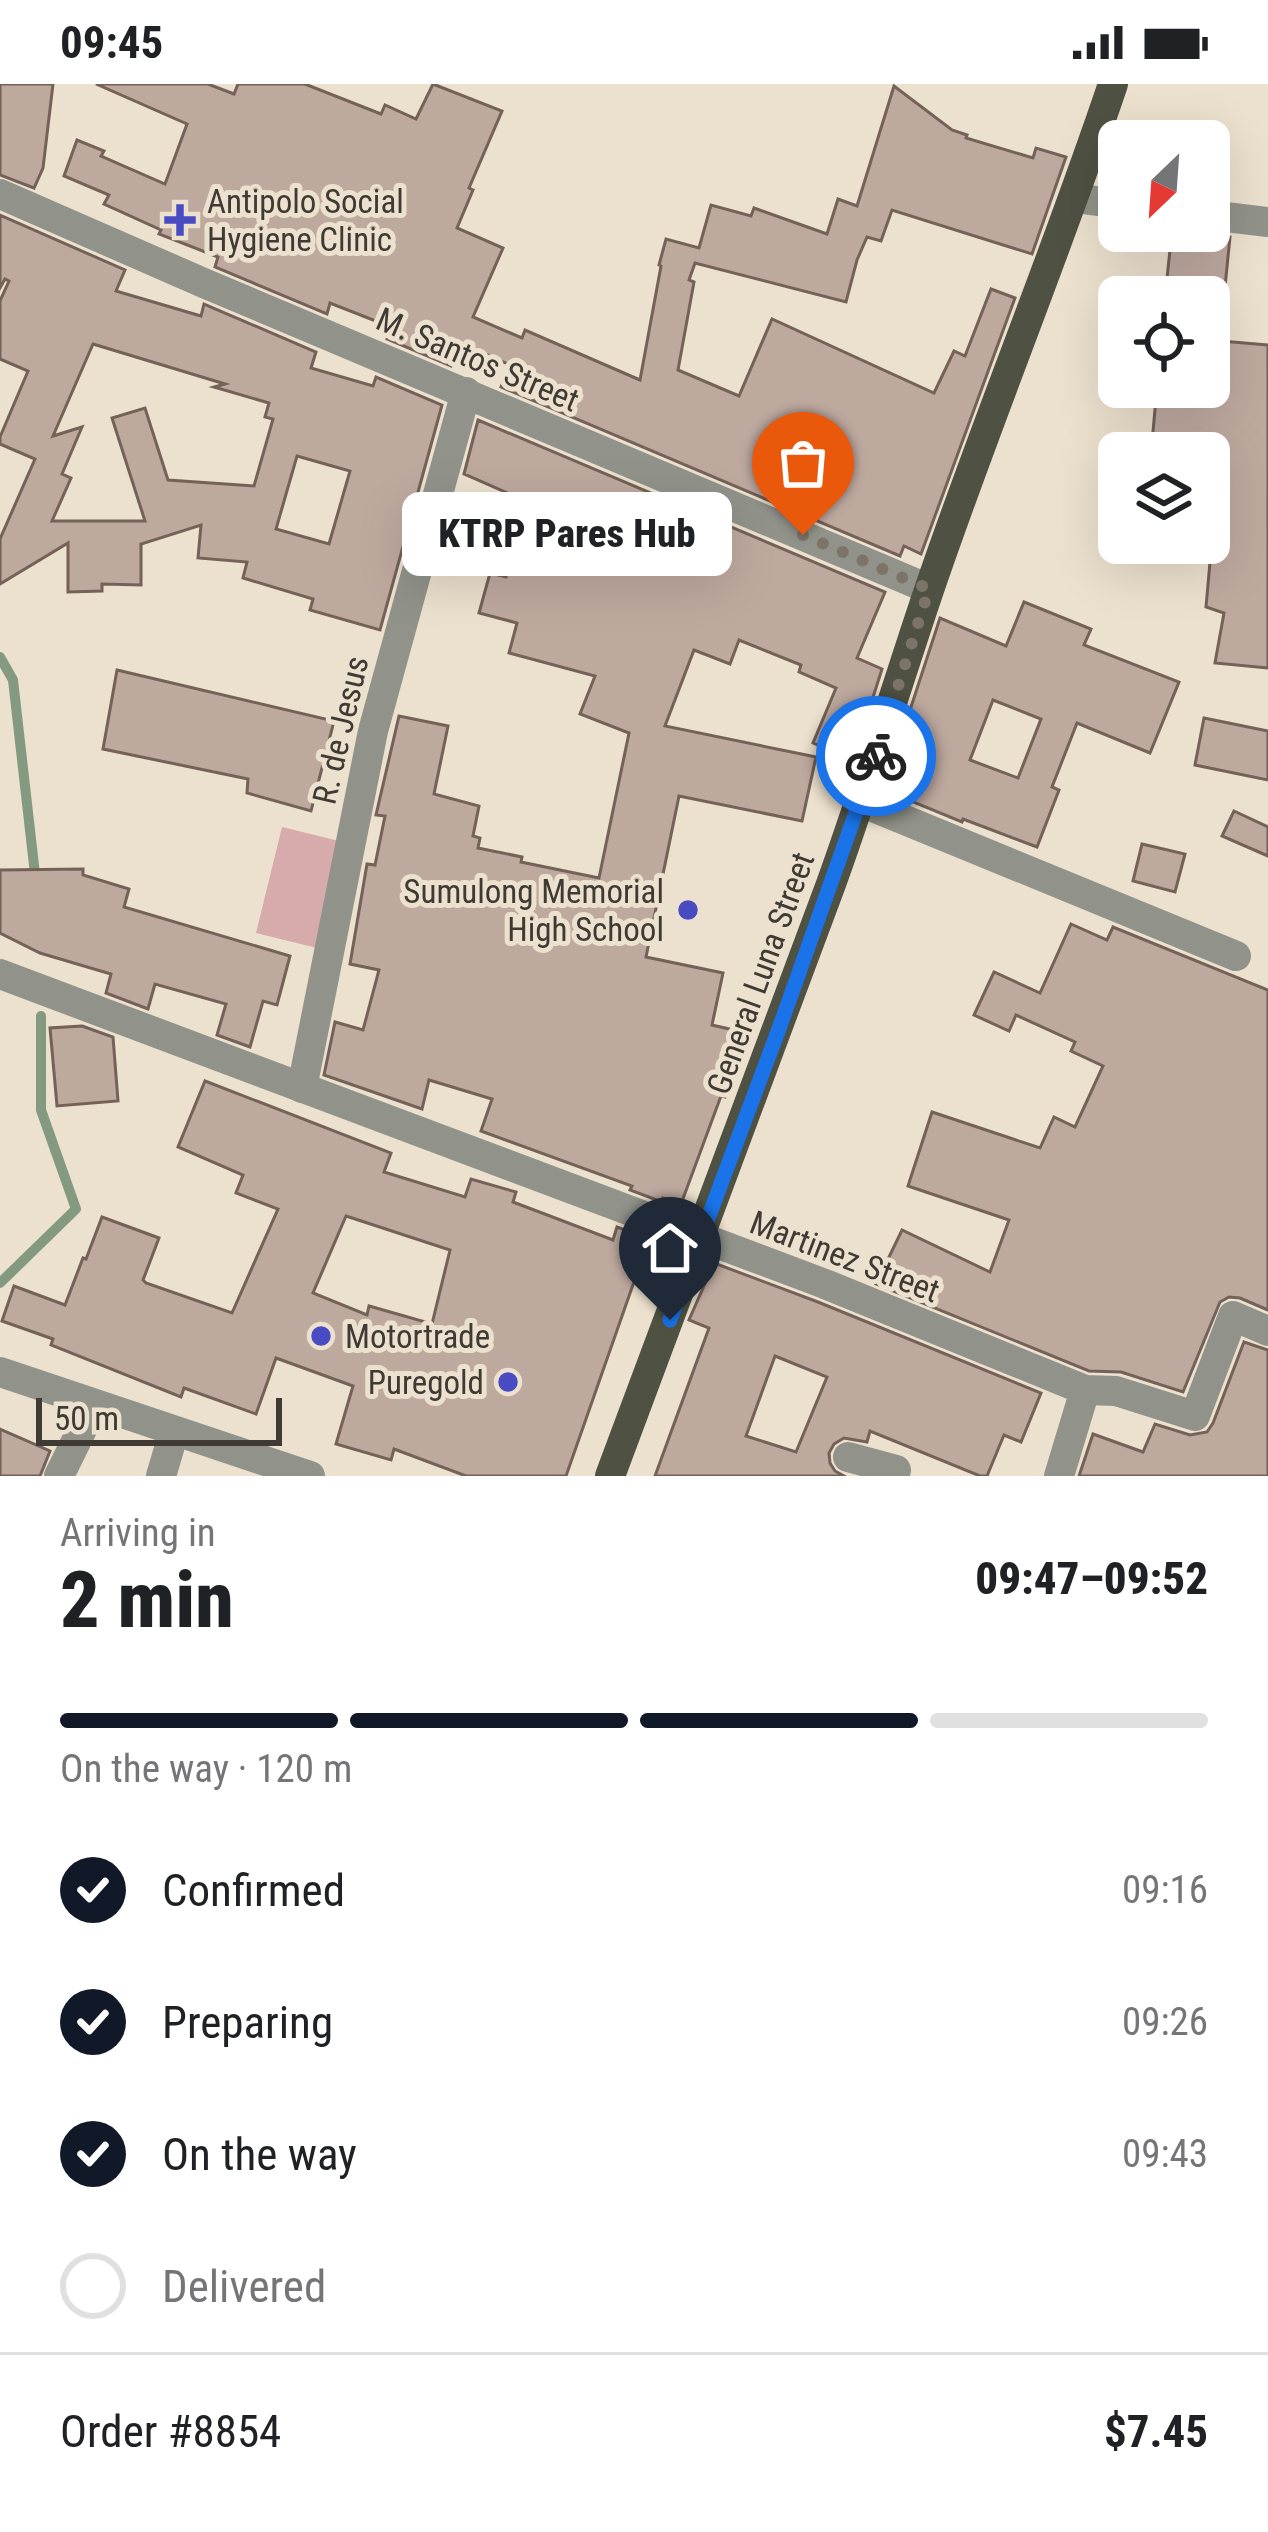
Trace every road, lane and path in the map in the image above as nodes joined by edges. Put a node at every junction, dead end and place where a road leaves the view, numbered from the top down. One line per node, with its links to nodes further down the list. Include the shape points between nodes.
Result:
1 (1113, 84): 3 (main road, General Luna Street)
2 (0, 194): 7 (street, M. Santos Street)
3 (1075, 198): 4 (street); 8 (main road, General Luna Street)
4 (1098, 201)
5 (1230, 217): 6 (street)
6 (1268, 222)
7 (466, 392): 8 (street, M. Santos Street); 12 (street, R. de Jesus, via 373,731)
8 (929, 589): 9 (main road, General Luna Street)
9 (861, 802): 10 (street); 13 (main road, General Luna Street)
10 (1236, 956)
11 (0, 974): 12 (street, Martinez Street)
12 (302, 1088): 13 (street, Martinez Street)
13 (700, 1239): 16 (street, Martinez Street); 23 (main road, General Luna Street)
14 (1268, 1331): 16 (street, Martinez Street, via 1233,1316 1195,1416 1116,1391)
15 (0, 1372): 17 (street)
16 (1085, 1390): 25 (street)
17 (94, 1405): 18 (street); 20 (street)
18 (173, 1432): 21 (street); 22 (street)
19 (848, 1456): 24 (street, via 896,1470)
20 (59, 1476)
21 (161, 1476)
22 (310, 1476)
23 (610, 1476)
24 (894, 1476)
25 (1059, 1476)

